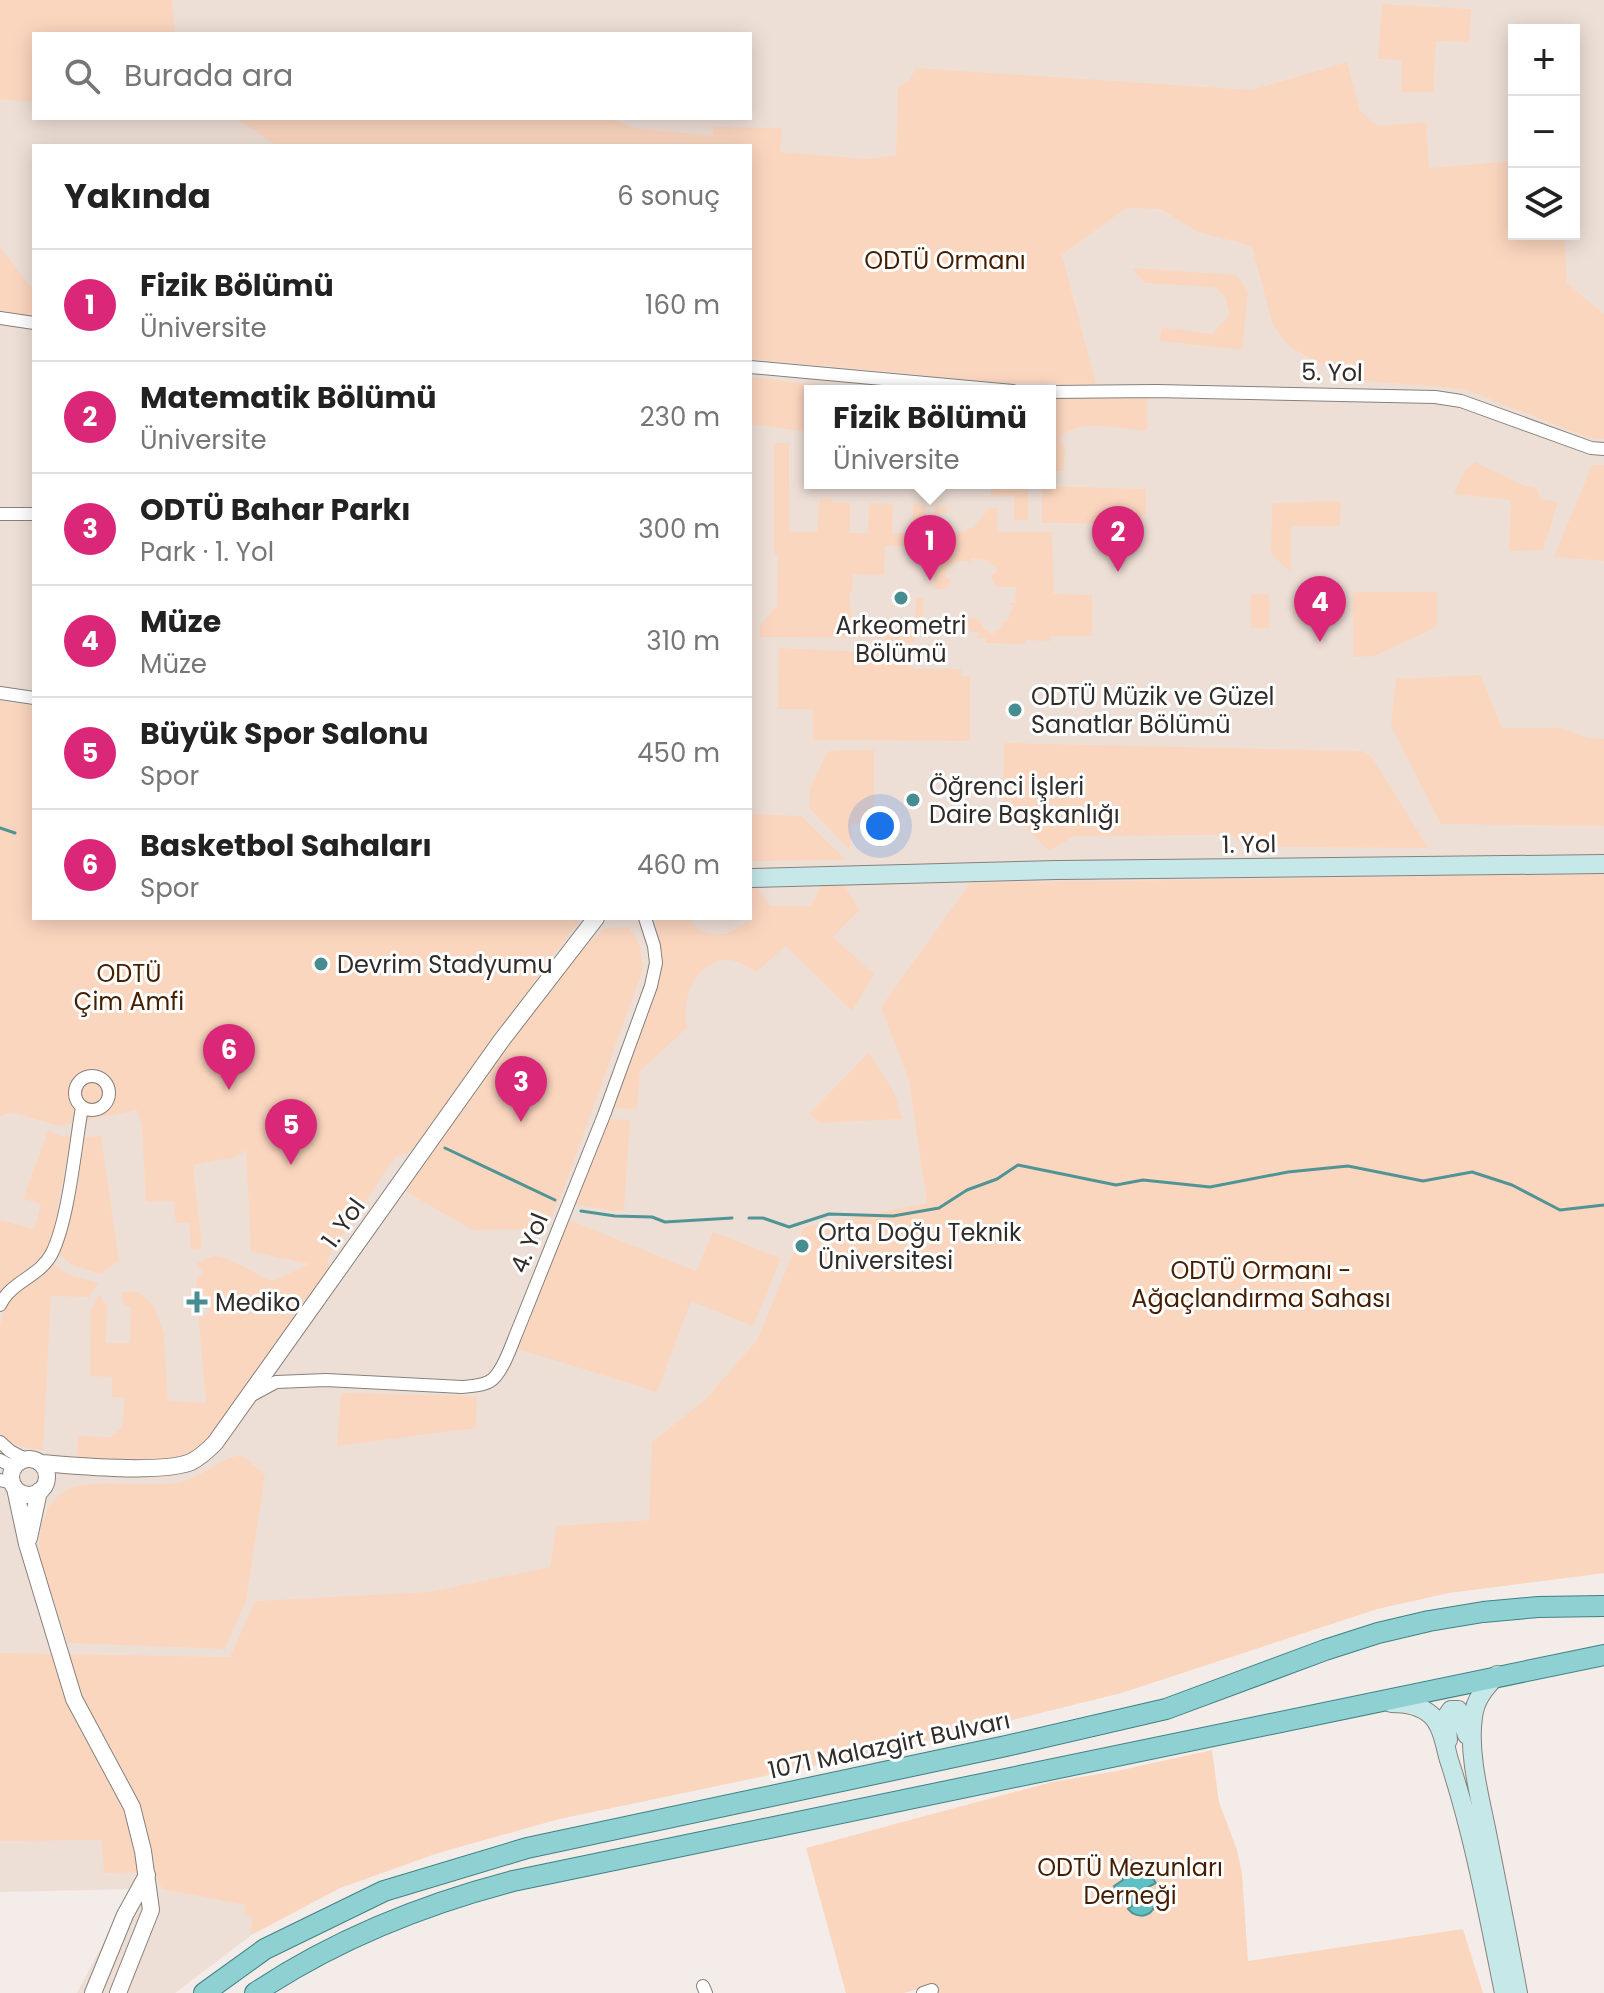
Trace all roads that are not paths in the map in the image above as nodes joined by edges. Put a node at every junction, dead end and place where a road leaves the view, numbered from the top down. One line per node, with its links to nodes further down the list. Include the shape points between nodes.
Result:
1 (0, 318): 2 (street)
2 (32, 323)
3 (752, 367): 4 (street)
4 (947, 385)
5 (1056, 392): 6 (street, 5. Yol, via 1435,397)
6 (1604, 449)
7 (0, 514): 8 (street)
8 (32, 514)
9 (0, 693): 10 (street)
10 (32, 698)
11 (1604, 853): 12 (main road, 1. Yol)
12 (1446, 860): 13 (main road, 1. Yol); 15 (main road, 1. Yol)
13 (1604, 864)
14 (752, 867): 15 (main road, 1. Yol)
15 (872, 870): 16 (main road, 1. Yol)
16 (752, 878)
17 (596, 921): 21 (street, 1. Yol, via 501,1041)
18 (646, 921): 22 (street, 4. Yol, via 656,963 646,1000 514,1339 492,1380 462,1387)
19 (82, 1107): 20 (street, via 51,1255)
20 (0, 1305)
21 (273, 1360): 22 (street, via 276,1370); 23 (street, 1. Yol)
22 (294, 1381): 23 (street, 4. Yol, via 276,1382)
23 (243, 1401): 25 (street, 1. Yol, via 215,1443 190,1462)
24 (0, 1442): 26 (street, via 10,1451)
25 (80, 1467): 26 (street, 1. Yol); 27 (street)
26 (14, 1471): 27 (street, via 24,1494); 27 (street, via 47,1474); 28 (street)
27 (43, 1486): 28 (street)
28 (27, 1544): 35 (street, via 74,1699 132,1807)
29 (1604, 1606): 38 (main road, 1071 Malazgirt Bulvarı, via 1538,1607 1429,1621 1325,1650 1166,1709 527,1848 384,1891 265,1949)
30 (1604, 1655): 31 (main road)
31 (1497, 1675): 32 (main road); 33 (main road, via 1481,1693 1472,1719)
32 (1376, 1703): 34 (main road, via 1404,1703 1431,1714); 39 (main road, via 513,1881 380,1925)
33 (1476, 1765): 34 (main road, via 1461,1715 1451,1710 1446,1717); 41 (main road)
34 (1453, 1771): 40 (main road, via 1476,1852)
35 (147, 1875): 36 (street); 37 (street, via 151,1910)
36 (93, 1993)
37 (118, 1993)
38 (204, 1993)
39 (255, 1993)
40 (1504, 1993)
41 (1518, 1993)

